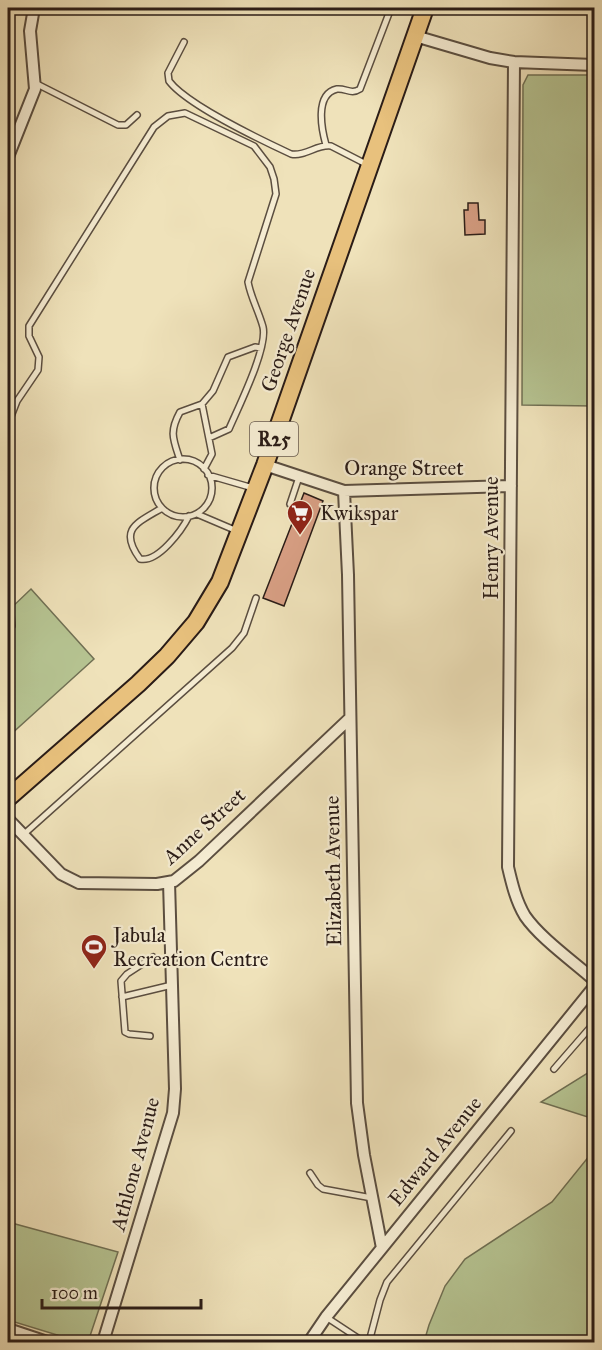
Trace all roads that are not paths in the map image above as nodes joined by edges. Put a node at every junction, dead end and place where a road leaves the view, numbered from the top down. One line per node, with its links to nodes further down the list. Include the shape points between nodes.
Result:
1 (34, 8): 8 (street, via 30,31)
2 (391, 8): 10 (lane, via 360,89 353,93 334,90 325,101 320,118)
3 (425, 8): 4 (main road, George Avenue / R25)
4 (415, 36): 6 (street); 12 (main road, George Avenue / R25)
5 (184, 42): 10 (lane, via 168,73 169,81 197,103 254,137 297,156)
6 (514, 62): 7 (street); 22 (street, Henry Avenue)
7 (594, 65)
8 (35, 83): 9 (lane, via 118,125 126,125); 11 (street)
9 (137, 115)
10 (326, 145): 12 (lane)
11 (8, 157)
12 (369, 166): 18 (main road, George Avenue / R25)
13 (261, 348): 14 (lane, via 228,357 213,391); 15 (lane, via 263,329 248,282 276,194 270,167 254,146 185,113 168,116 154,127 29,326 29,336 39,357 38,370 17,401); 16 (lane, via 229,429)
14 (202, 404): 16 (lane); 17 (lane, via 180,412 174,422 172,434)
15 (8, 424)
16 (209, 438): 19 (lane, via 212,454)
17 (180, 460): 19 (lane); 26 (lane, via 163,467 155,480 155,495)
18 (265, 465): 21 (street, Orange Street); 23 (main road, George Avenue / R25)
19 (204, 469): 20 (lane)
20 (208, 475): 23 (lane); 27 (lane, via 211,497)
21 (298, 477): 24 (street, Orange Street); 25 (lane)
22 (511, 486): 24 (street, Orange Street); 39 (street, Henry Avenue, via 508,867 525,916)
23 (255, 489): 29 (main road, George Avenue / R25)
24 (344, 491): 33 (street, Elizabeth Avenue)
25 (290, 504)
26 (162, 508): 28 (lane, via 174,516); 28 (lane, via 134,526 130,535 132,548 140,558 149,559 177,537)
27 (197, 514): 28 (lane); 29 (lane)
28 (189, 516)
29 (239, 531): 34 (main road, George Avenue / R25, via 220,582 184,638 138,684)
30 (256, 598): 36 (lane, via 244,633 232,648)
31 (8, 612): 32 (lane, via 12,626)
32 (8, 631)
33 (349, 719): 37 (street, Anne Street, via 199,861); 48 (street, Elizabeth Avenue, via 357,1103)
34 (10, 792)
35 (8, 819): 36 (street, Anne Street)
36 (23, 835): 37 (street, Anne Street, via 61,874 75,882)
37 (169, 882): 40 (street, Athlone Avenue)
38 (153, 957): 42 (lane, via 124,976)
39 (594, 980)
40 (172, 985): 42 (lane); 53 (street, Athlone Avenue, via 174,1113)
41 (594, 987): 49 (street, Edward Avenue)
42 (122, 997): 44 (lane, via 125,1032)
43 (594, 1023): 45 (lane)
44 (150, 1036)
45 (554, 1069)
46 (511, 1131): 56 (lane, via 387,1282)
47 (310, 1173): 48 (lane, via 323,1189)
48 (372, 1198): 49 (street, Elizabeth Avenue)
49 (382, 1248): 50 (street, Edward Avenue)
50 (326, 1317): 54 (street, Edward Avenue); 55 (lane)
51 (8, 1329): 52 (street)
52 (47, 1342)
53 (103, 1342)
54 (312, 1342)
55 (364, 1342)
56 (369, 1342)

